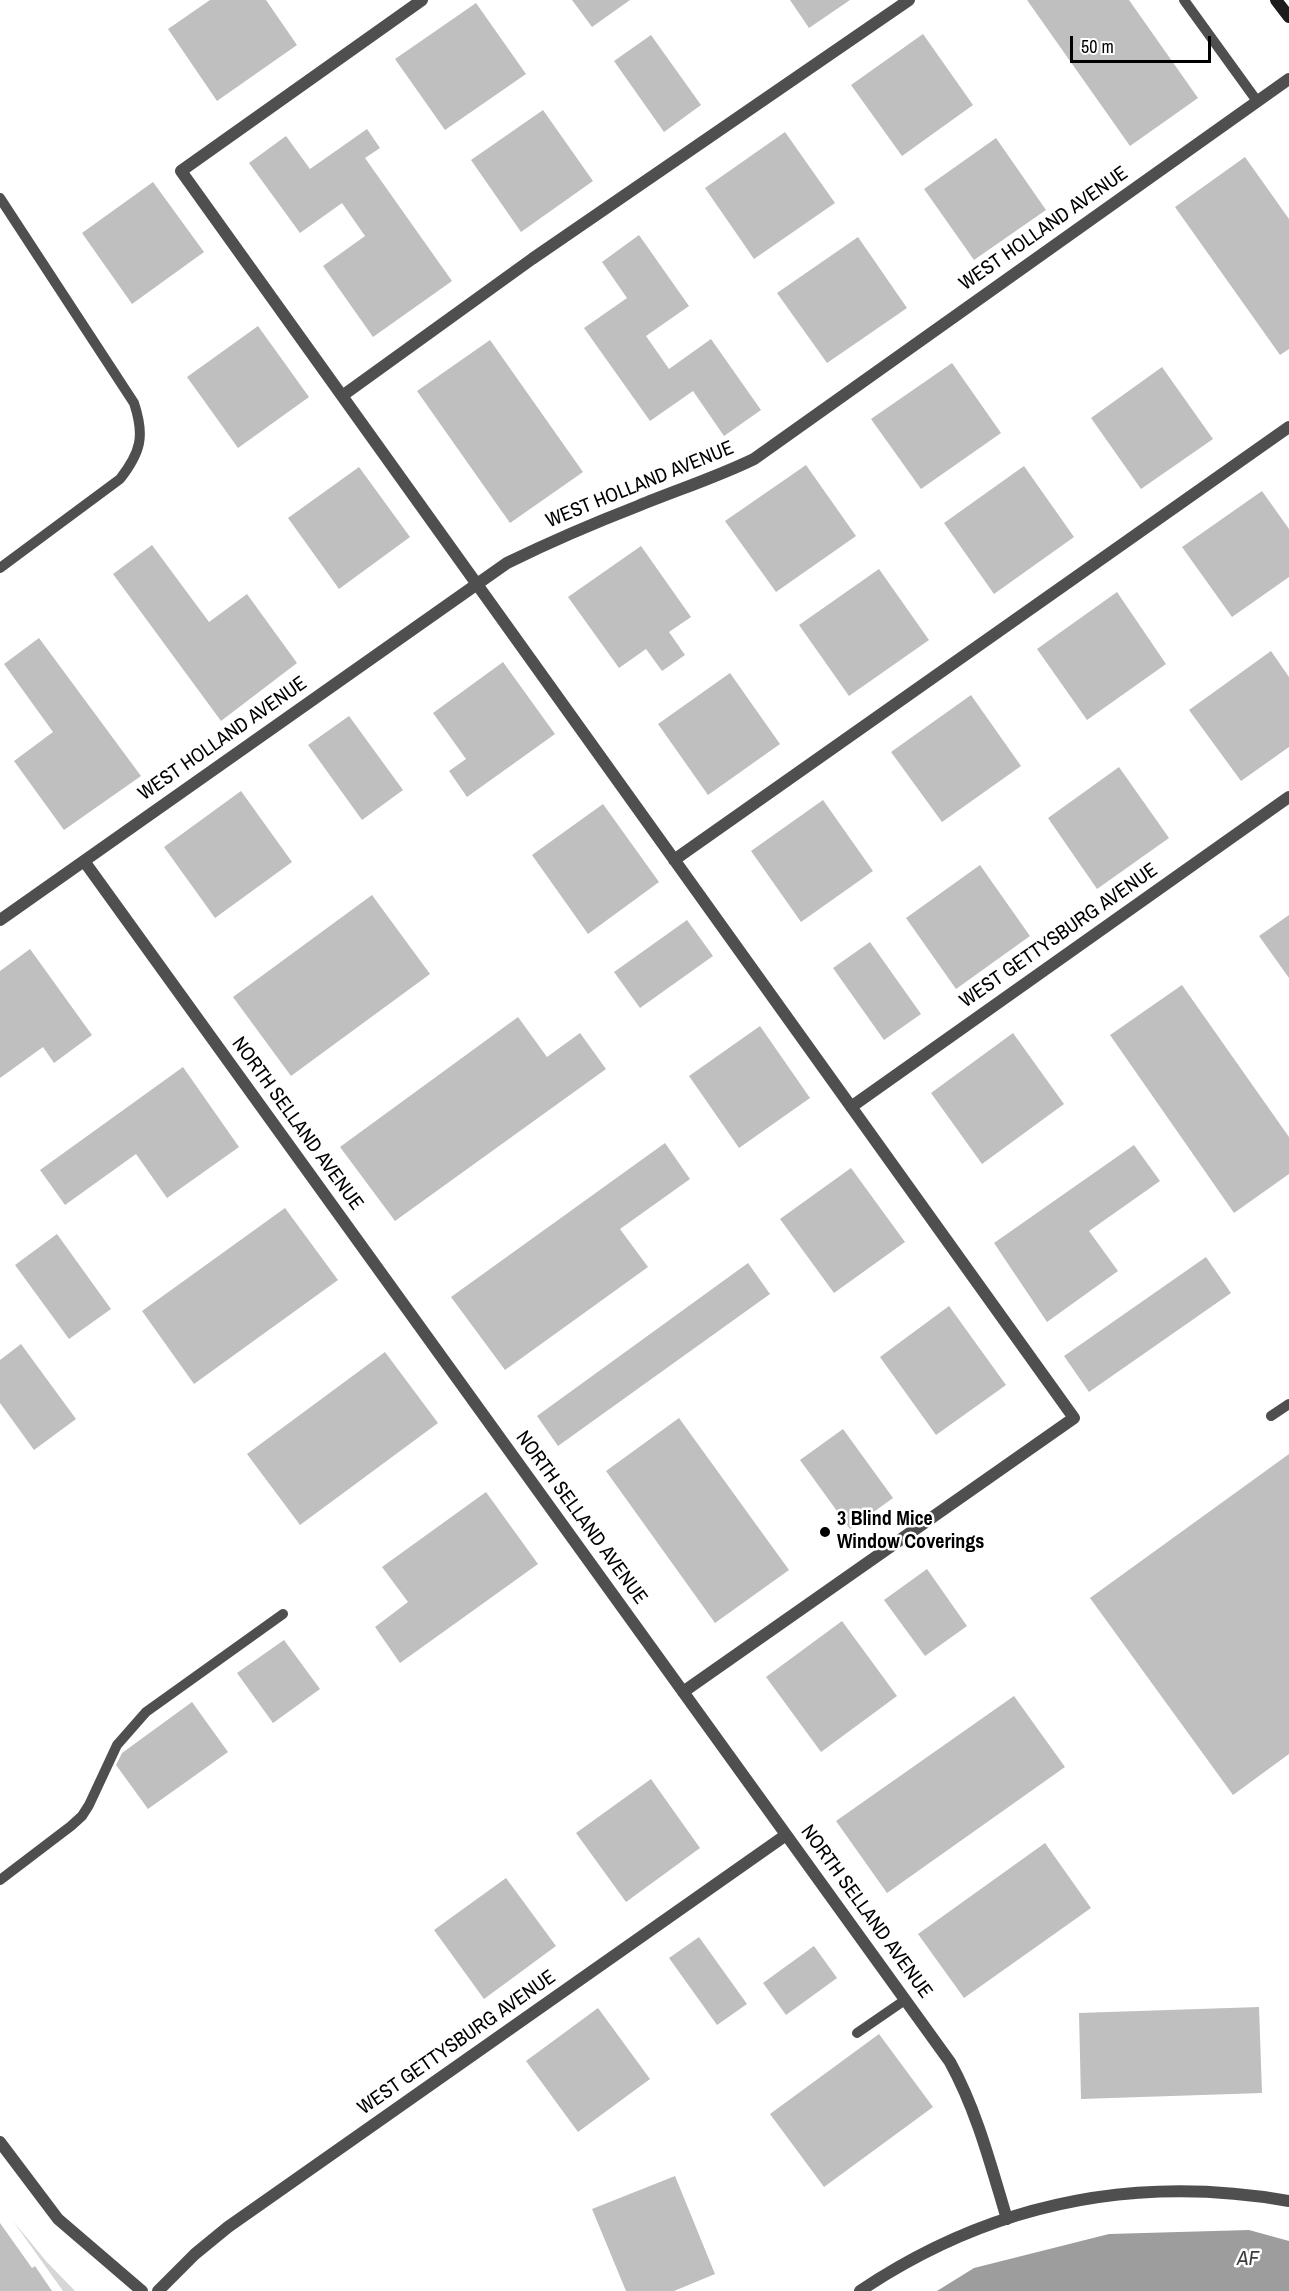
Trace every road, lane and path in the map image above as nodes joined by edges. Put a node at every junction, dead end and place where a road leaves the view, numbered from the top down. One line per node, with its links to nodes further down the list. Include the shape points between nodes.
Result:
1 (422, 0): 9 (street, via 181,171)
2 (909, 0): 9 (street, via 532,259)
3 (1184, 0): 7 (lane)
4 (1276, 0): 5 (main road)
5 (1289, 18)
6 (1289, 79): 7 (street, WEST HOLLAND AVENUE)
7 (1257, 101): 12 (street, WEST HOLLAND AVENUE, via 754,459 539,547 507,563)
8 (0, 198): 11 (lane, via 134,403 140,437 134,461 120,479)
9 (342, 396): 12 (street)
10 (1289, 427): 14 (street)
11 (0, 568)
12 (477, 585): 14 (street); 15 (street, WEST HOLLAND AVENUE)
13 (1289, 797): 17 (street, WEST GETTYSBURG AVENUE)
14 (674, 860): 17 (street)
15 (84, 861): 16 (street, WEST HOLLAND AVENUE); 21 (street, NORTH SELLAND AVENUE)
16 (0, 920)
17 (851, 1107): 21 (street, via 1074,1418)
18 (1289, 1404): 19 (lane)
19 (1271, 1416)
20 (283, 1614): 23 (lane, via 146,1712 117,1745 82,1815)
21 (683, 1692): 22 (street, NORTH SELLAND AVENUE)
22 (786, 1835): 24 (street, NORTH SELLAND AVENUE); 30 (street, WEST GETTYSBURG AVENUE, via 228,2228)
23 (0, 1880)
24 (905, 2000): 25 (lane); 28 (street, NORTH SELLAND AVENUE, via 963,2086)
25 (857, 2033)
26 (0, 2142): 29 (street, via 58,2219)
27 (1289, 2201): 28 (street, via 1167,2190 1062,2203)
28 (1007, 2219): 31 (street, via 915,2257)
29 (142, 2291)
30 (158, 2291)
31 (860, 2291)

